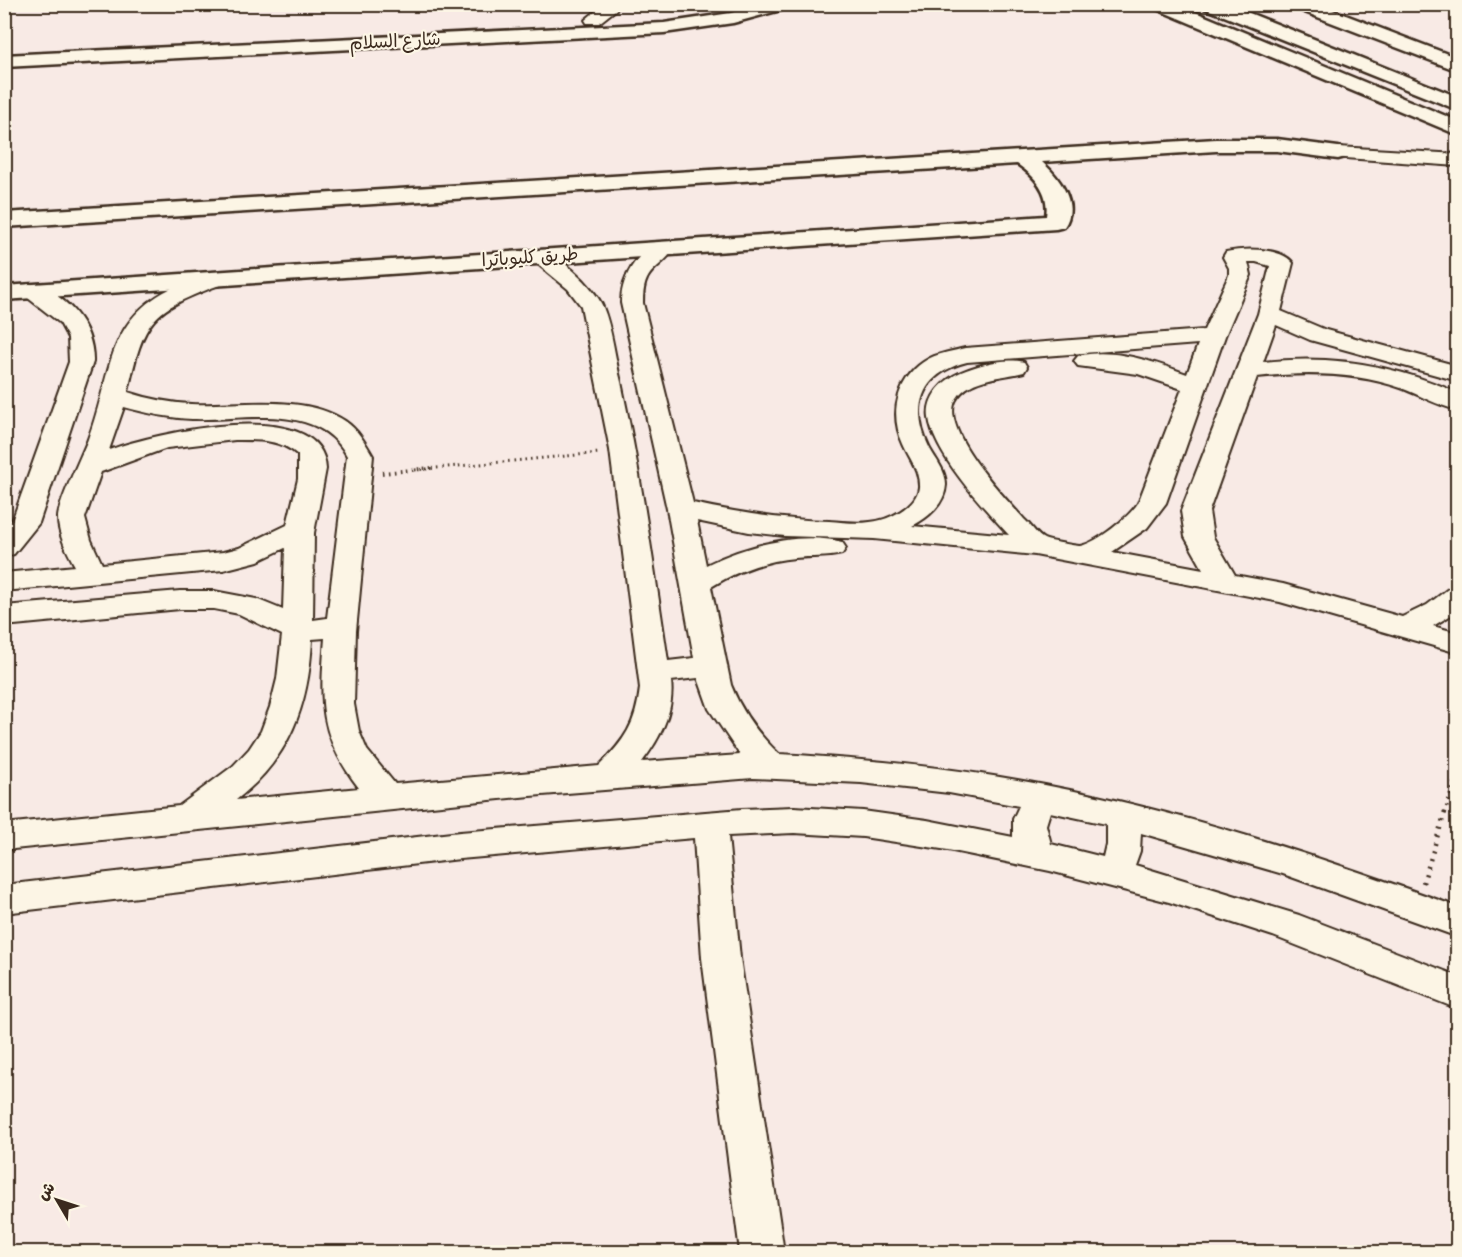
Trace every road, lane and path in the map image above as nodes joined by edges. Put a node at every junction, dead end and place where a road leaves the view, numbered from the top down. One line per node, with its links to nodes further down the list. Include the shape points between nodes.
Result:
1 (615, 4): 9 (street)
2 (732, 4): 9 (main road, شارع السلام, via 662,17)
3 (782, 4): 10 (main road, شارع السلام, via 725,19 664,28)
4 (1160, 4): 17 (main road)
5 (1210, 4): 16 (main road)
6 (1258, 4): 15 (main road)
7 (1300, 4): 11 (main road)
8 (1328, 4): 11 (main road, via 1383,30)
9 (593, 20): 10 (main road, شارع السلام)
10 (257, 43): 12 (main road, شارع السلام); 13 (main road, شارع السلام)
11 (1400, 43): 14 (main road)
12 (4, 51)
13 (4, 61)
14 (1458, 65)
15 (1458, 83)
16 (1458, 104)
17 (1458, 129)
18 (1338, 153): 19 (main road, via 1236,144); 20 (street)
19 (1020, 156): 21 (main road); 22 (main road, طريق كليوباترا, via 1040,170 1054,187 1059,204 1056,222)
20 (1458, 160)
21 (4, 220)
22 (663, 249): 23 (main road, طريق كليوباترا); 27 (street, via 640,268 631,291)
23 (539, 256): 24 (main road, طريق كليوباترا); 28 (street, via 576,284)
24 (214, 279): 25 (main road, طريق كليوباترا); 35 (street, via 163,301 144,316 127,345)
25 (30, 291): 26 (main road, طريق كليوباترا); 44 (street, via 65,315 81,336 83,350)
26 (4, 293)
27 (632, 303): 28 (street); 42 (street)
28 (592, 306): 37 (street)
29 (1269, 314): 30 (street, via 1282,263 1258,255 1234,257 1240,275); 31 (street); 32 (street)
30 (1213, 336): 34 (street); 46 (street, via 965,355 939,363 920,376 906,407 913,440 932,475 932,492 921,509 901,522)
31 (1395, 367): 32 (street, via 1295,365); 33 (street); 36 (street, via 1417,385)
32 (1249, 370): 41 (street)
33 (1458, 374)
34 (1195, 386): 40 (street); 48 (street, via 1150,369 1104,361 999,369 953,387 942,401 940,418 948,435 982,490)
35 (114, 396): 38 (street); 39 (street, via 176,411 290,411 323,420 348,435 360,456)
36 (1458, 403)
37 (623, 450): 39 (path); 63 (street)
38 (88, 468): 43 (street); 45 (street, via 130,451 185,437 219,433 277,435 297,441 310,453 313,468)
39 (359, 475): 57 (street)
40 (1158, 490): 41 (street); 50 (street, via 1141,521)
41 (1198, 499): 52 (street, via 1195,511 1199,537)
42 (681, 509): 47 (street, via 749,524); 54 (street)
43 (71, 518): 44 (street); 51 (street, via 82,555)
44 (24, 523): 49 (street)
45 (300, 530): 51 (street, via 248,555 223,561); 59 (street)
46 (874, 531): 47 (street); 48 (street)
47 (786, 538): 54 (street, via 717,568); 61 (street, via 830,548 949,555 1074,571 1218,597 1286,613)
48 (1035, 546): 50 (street)
49 (4, 548)
50 (1084, 555): 52 (street)
51 (94, 573): 53 (street)
52 (1224, 581): 58 (street, via 1283,593)
53 (4, 582)
54 (696, 582): 62 (street)
55 (1458, 596): 58 (street, via 1437,612)
56 (4, 616): 59 (street, via 214,600 246,606)
57 (340, 627): 59 (street); 67 (street, via 340,721 360,767)
58 (1404, 628): 60 (street)
59 (297, 631): 70 (street, via 291,696 276,735 261,758 237,782)
60 (1458, 644)
61 (1458, 665)
62 (712, 666): 63 (street); 64 (street, via 722,705 735,729)
63 (654, 673): 66 (street, via 655,709 648,730)
64 (771, 766): 66 (street); 68 (street, via 878,774)
65 (1458, 771): 76 (path)
66 (609, 776): 67 (street)
67 (386, 797): 70 (street)
68 (1043, 797): 69 (street); 73 (street, via 1033,809 1029,824 1030,839)
69 (1121, 814): 74 (street, via 1125,845); 76 (street, via 1225,842)
70 (186, 819): 72 (street)
71 (710, 825): 73 (street, via 820,821 870,825); 75 (street, via 538,837); 79 (street, via 721,958)
72 (4, 837)
73 (1038, 855): 74 (street)
74 (1114, 873): 78 (street, via 1344,944)
75 (4, 898)
76 (1416, 907): 77 (street)
77 (1458, 922)
78 (1458, 993)
79 (762, 1252)

